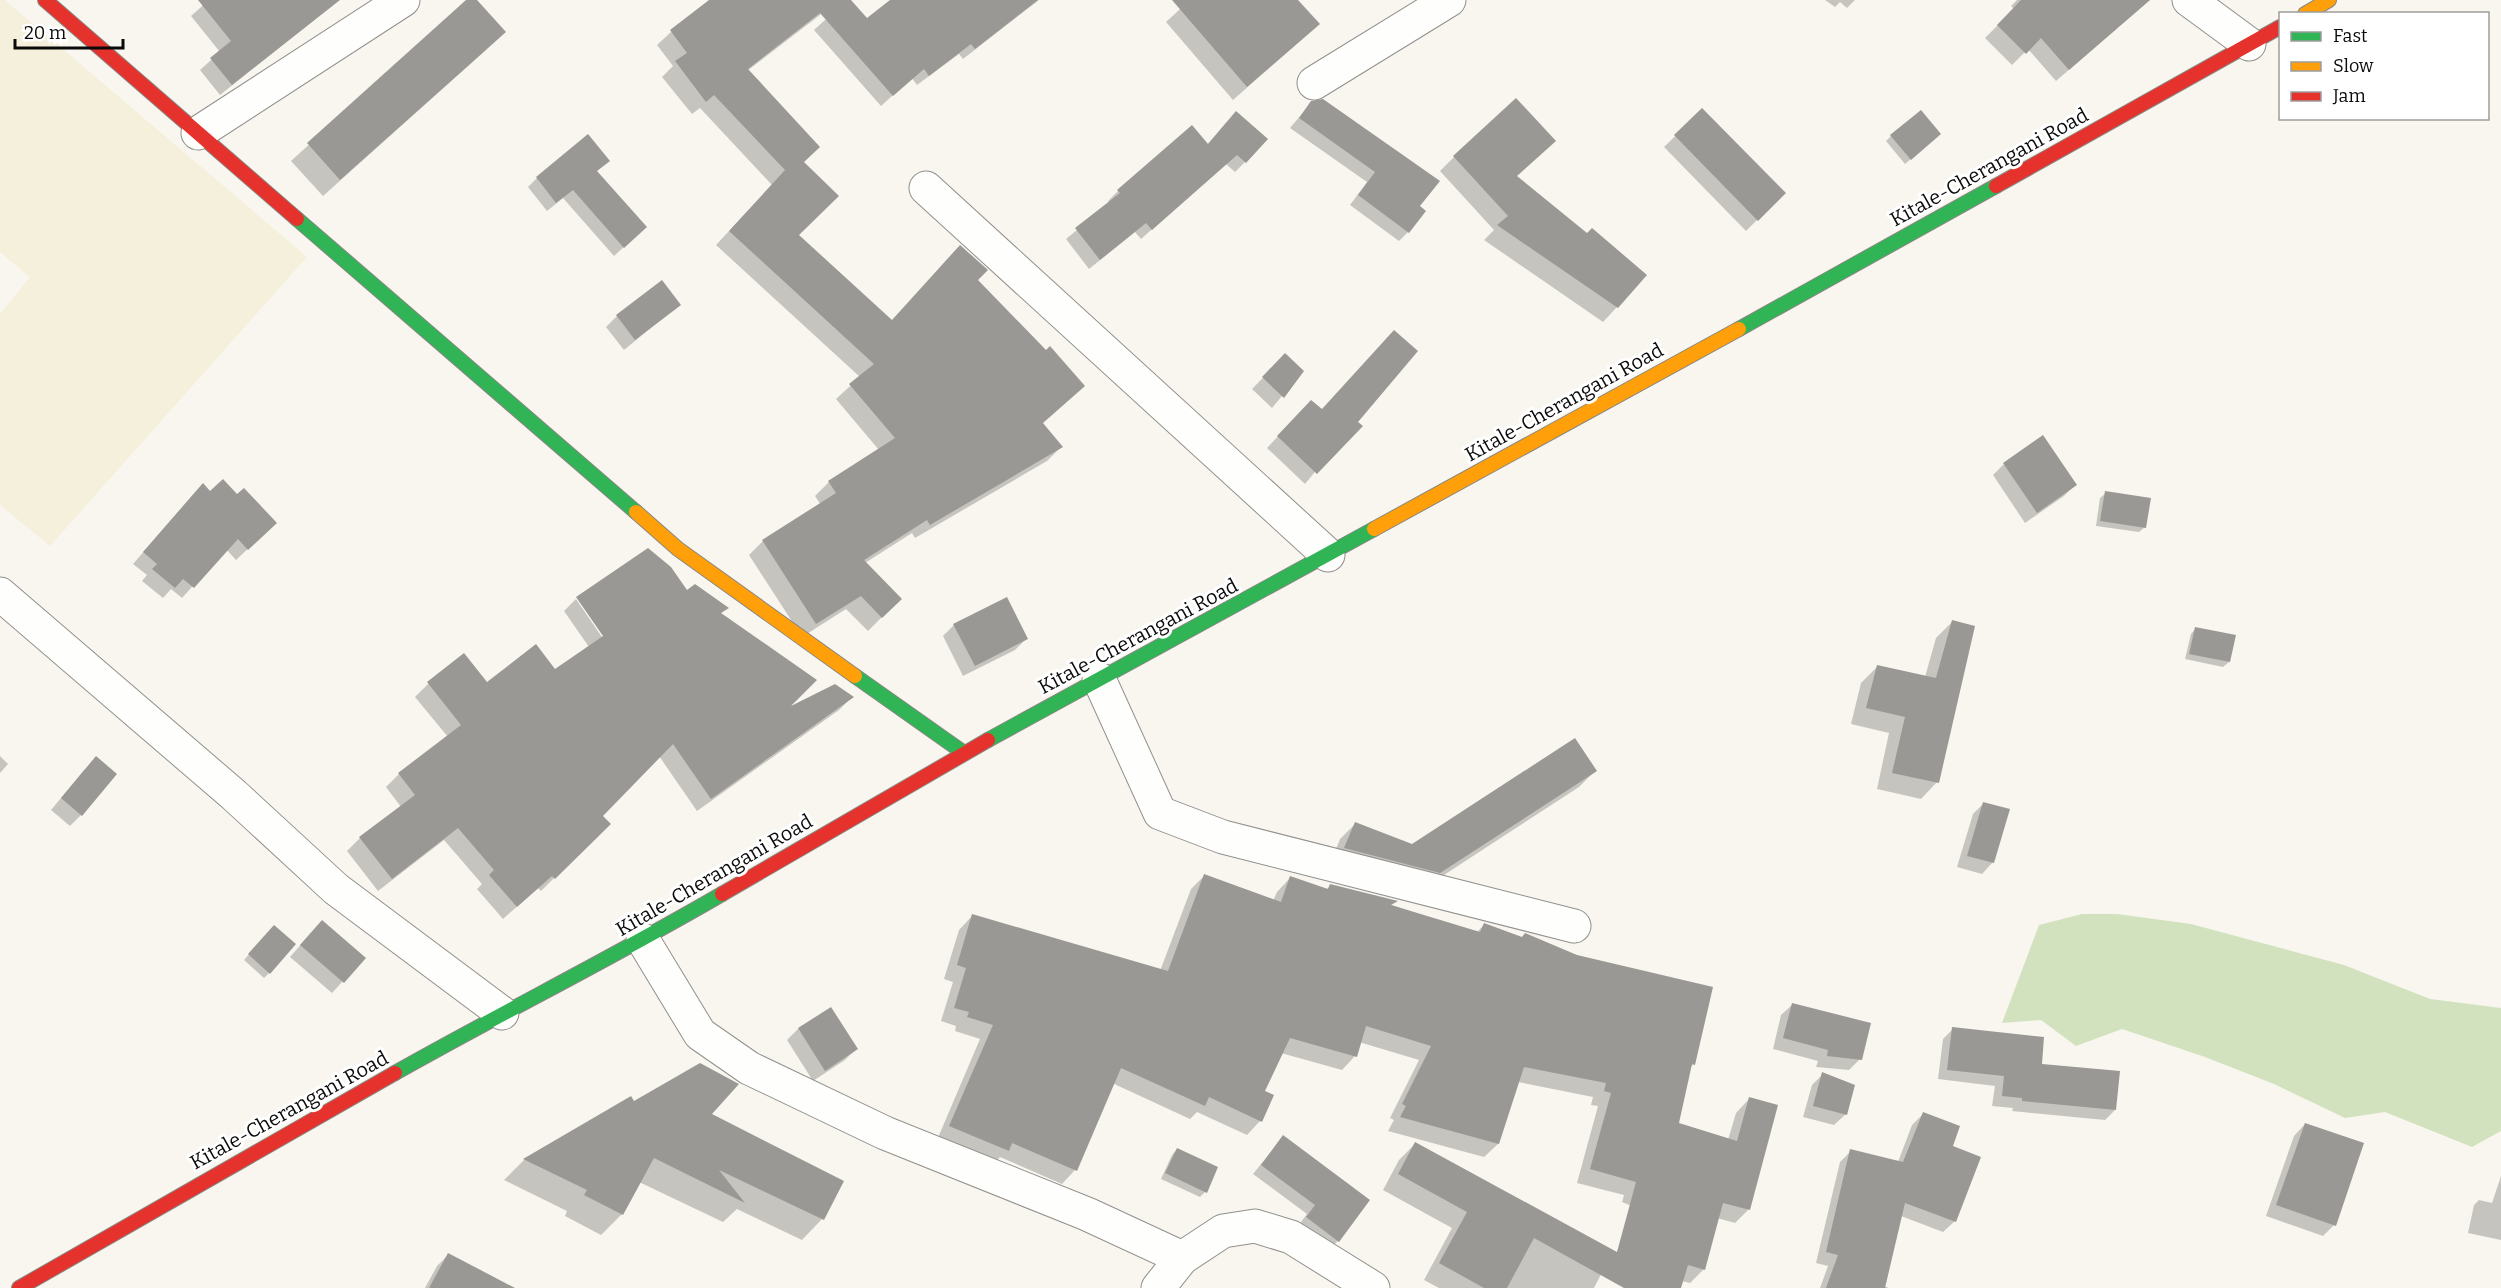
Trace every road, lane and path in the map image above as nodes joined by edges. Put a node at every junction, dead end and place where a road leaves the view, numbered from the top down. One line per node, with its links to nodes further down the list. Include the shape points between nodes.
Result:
1 (45, 0): 10 (main road)
2 (403, 0): 10 (street)
3 (1449, 0): 9 (street)
4 (2189, 0): 8 (street)
5 (2330, 0): 6 (main road)
6 (2309, 12)
7 (2279, 28): 8 (main road, Kitale-Cherangani Road)
8 (2249, 44): 12 (main road, Kitale-Cherangani Road)
9 (1314, 82)
10 (198, 133): 15 (main road, via 678,549)
11 (926, 188): 12 (street)
12 (1328, 555): 14 (main road, Kitale-Cherangani Road)
13 (0, 594): 18 (street, via 234,795 336,889)
14 (1099, 679): 15 (main road, Kitale-Cherangani Road); 16 (street, via 1160,813 1223,837)
15 (964, 753): 17 (main road, Kitale-Cherangani Road)
16 (1574, 926)
17 (643, 940): 18 (main road, Kitale-Cherangani Road); 19 (street, via 700,1034 749,1068 885,1133 1087,1214)
18 (502, 1013): 20 (main road, Kitale-Cherangani Road)
19 (1182, 1258): 21 (street); 22 (street, via 1223,1231 1255,1226 1292,1237)
20 (19, 1288)
21 (1158, 1288)
22 (1373, 1288)

